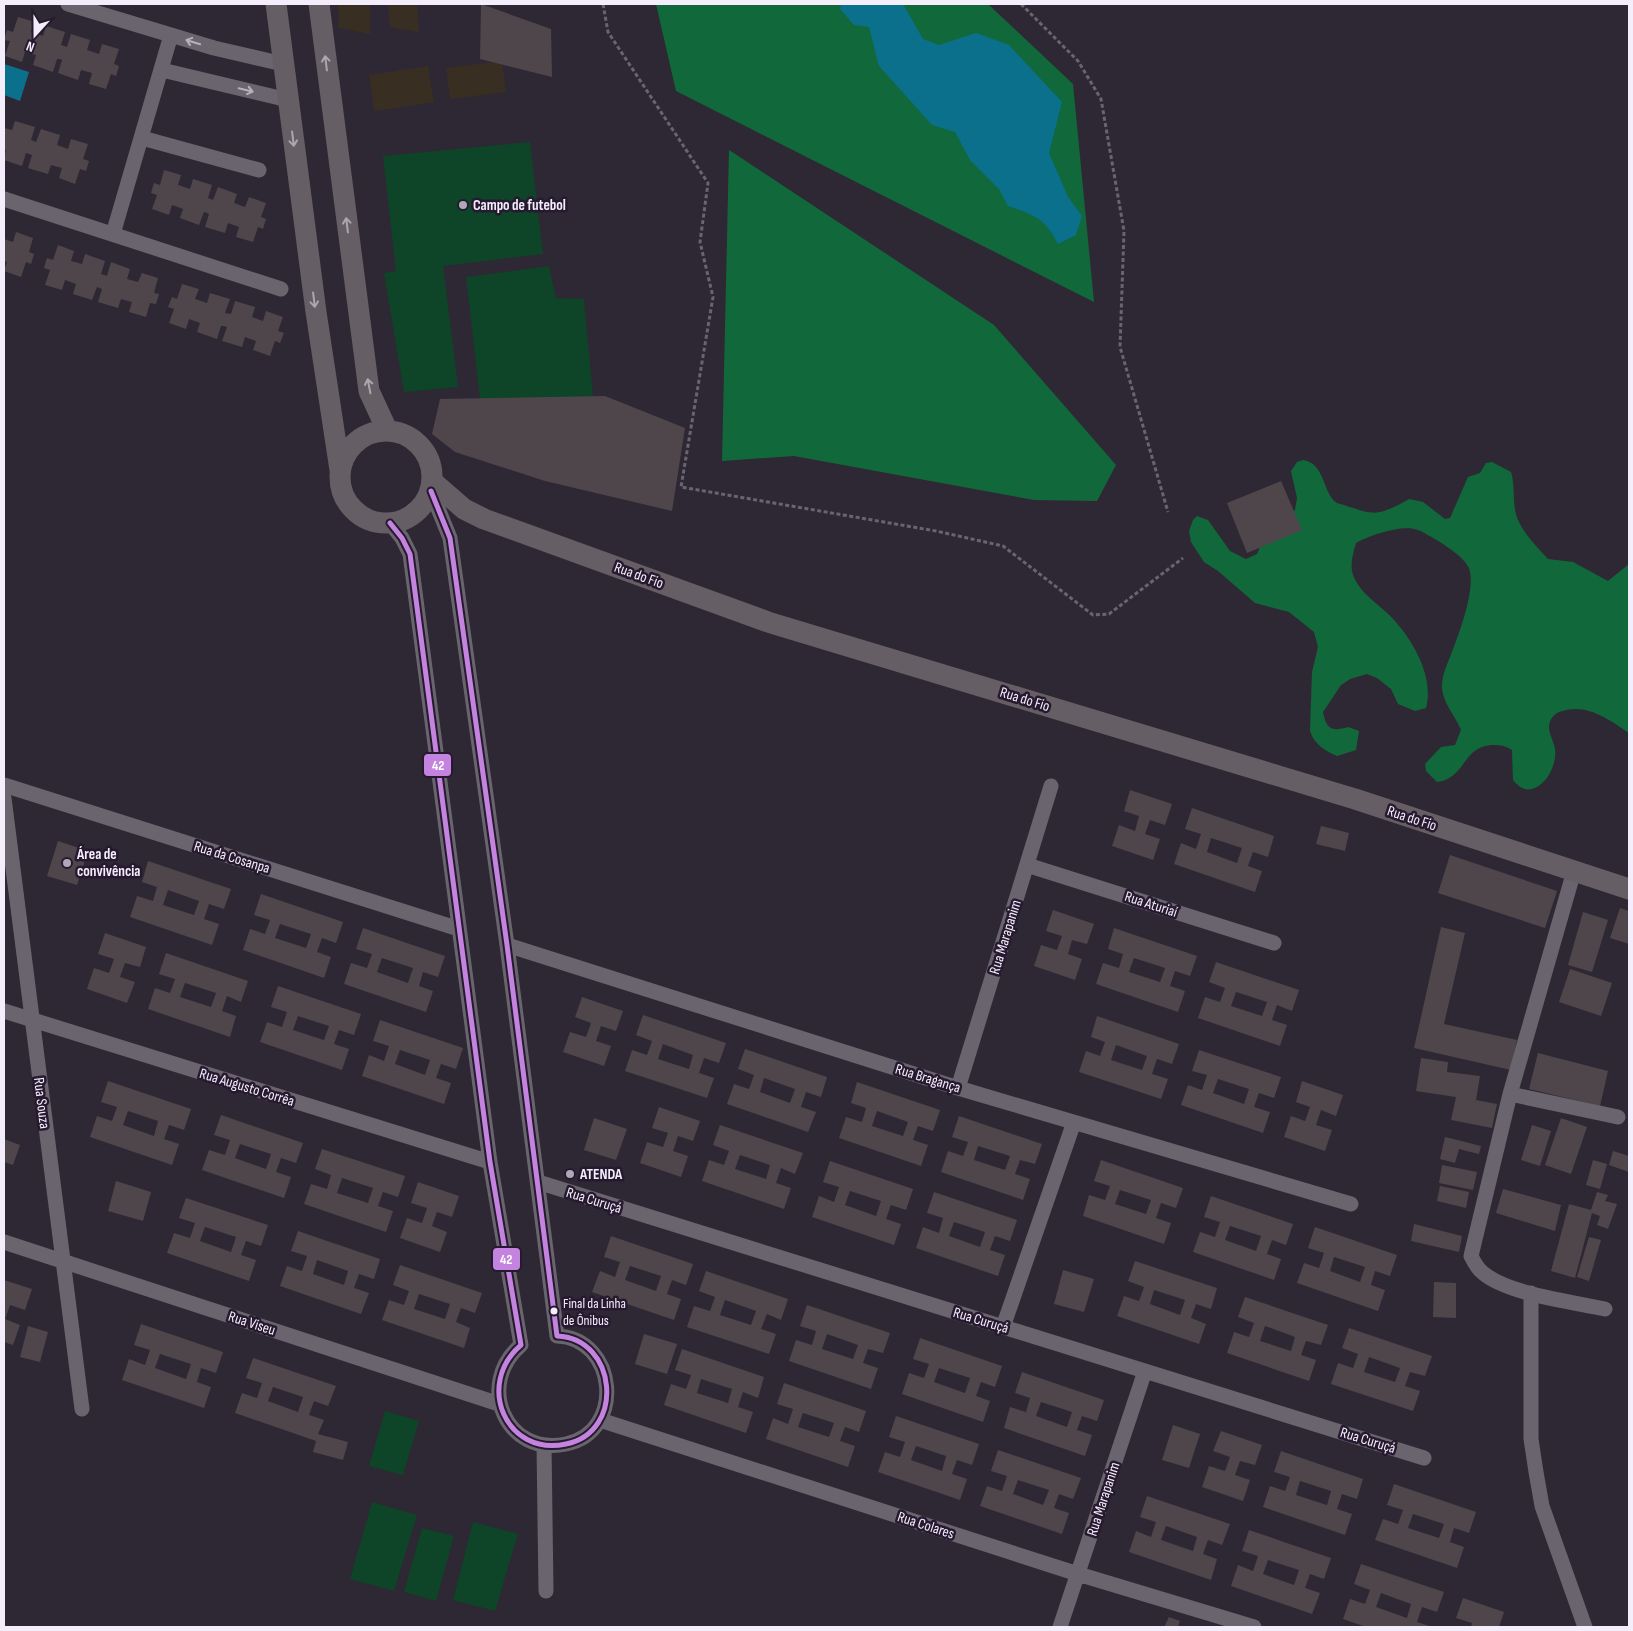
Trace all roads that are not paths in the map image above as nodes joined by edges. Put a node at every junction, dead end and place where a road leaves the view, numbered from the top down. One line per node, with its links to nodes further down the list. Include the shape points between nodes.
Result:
1 (68, 4): 4 (street)
2 (276, 4): 5 (street)
3 (319, 4): 13 (street, one-way to 3, via 369,391)
4 (171, 35): 5 (street, one-way to 4); 6 (street)
5 (283, 64): 7 (street)
6 (162, 70): 7 (street, one-way to 7); 8 (street)
7 (288, 100): 14 (street, one-way to 14)
8 (142, 138): 9 (street); 11 (street)
9 (259, 170)
10 (4, 199): 11 (street)
11 (113, 234): 12 (street)
12 (281, 289)
13 (388, 430): 14 (street, via 362,437 348,452); 15 (street, via 406,435 422,446 431,463)
14 (340, 470): 16 (street, via 340,484 352,508 363,517)
15 (432, 487): 16 (street, via 425,503 415,513); 21 (street, Rua do Fio, via 484,519 771,623 1355,799); 25 (street, via 450,538)
16 (390, 523): 23 (street, via 410,554)
17 (4, 785): 23 (street, Rua da Cosanpa)
18 (1051, 786): 20 (street, Rua Marapanim)
19 (4, 798): 27 (street, Rua Souza)
20 (1027, 865): 24 (street, Rua Aturiaí); 28 (street, Rua Marapanim)
21 (1574, 871): 22 (street, Rua do Fio); 29 (street)
22 (1629, 889)
23 (460, 929): 32 (street)
24 (1274, 943)
25 (506, 945): 28 (street, Rua Bragança); 33 (street)
26 (4, 1011): 27 (street, Rua Augusto Corrêa)
27 (32, 1021): 32 (street, Rua Augusto Corrêa); 36 (street, Rua Souza)
28 (958, 1088): 31 (street, Rua Bragança)
29 (1510, 1094): 30 (street); 37 (street, via 1471,1256 1486,1275)
30 (1618, 1117)
31 (1074, 1122): 34 (street, Rua Bragança); 39 (street)
32 (490, 1162): 41 (street, via 521,1345 506,1361 500,1375)
33 (538, 1182): 39 (street, Rua Curuçá); 43 (street, via 557,1336 574,1339 588,1348 601,1364 607,1378 608,1396)
34 (1351, 1204)
35 (4, 1242): 36 (street, Rua Viseu)
36 (63, 1260): 41 (street, Rua Viseu); 42 (street, Rua Souza)
37 (1531, 1293): 38 (street); 50 (street, via 1531,1439 1536,1472 1542,1506)
38 (1605, 1308)
39 (1003, 1327): 40 (street, Rua Curuçá)
40 (1145, 1371): 45 (street, Rua Curuçá); 46 (street, Rua Marapanim)
41 (499, 1404): 44 (street, via 512,1428 525,1438)
42 (82, 1409)
43 (600, 1420): 44 (street, via 582,1438 566,1444); 46 (street, Rua Colares)
44 (544, 1445): 47 (street)
45 (1424, 1458)
46 (1078, 1574): 48 (street, Rua Marapanim); 49 (street, Rua Colares)
47 (546, 1591)
48 (1060, 1627)
49 (1254, 1627)
50 (1585, 1627)

